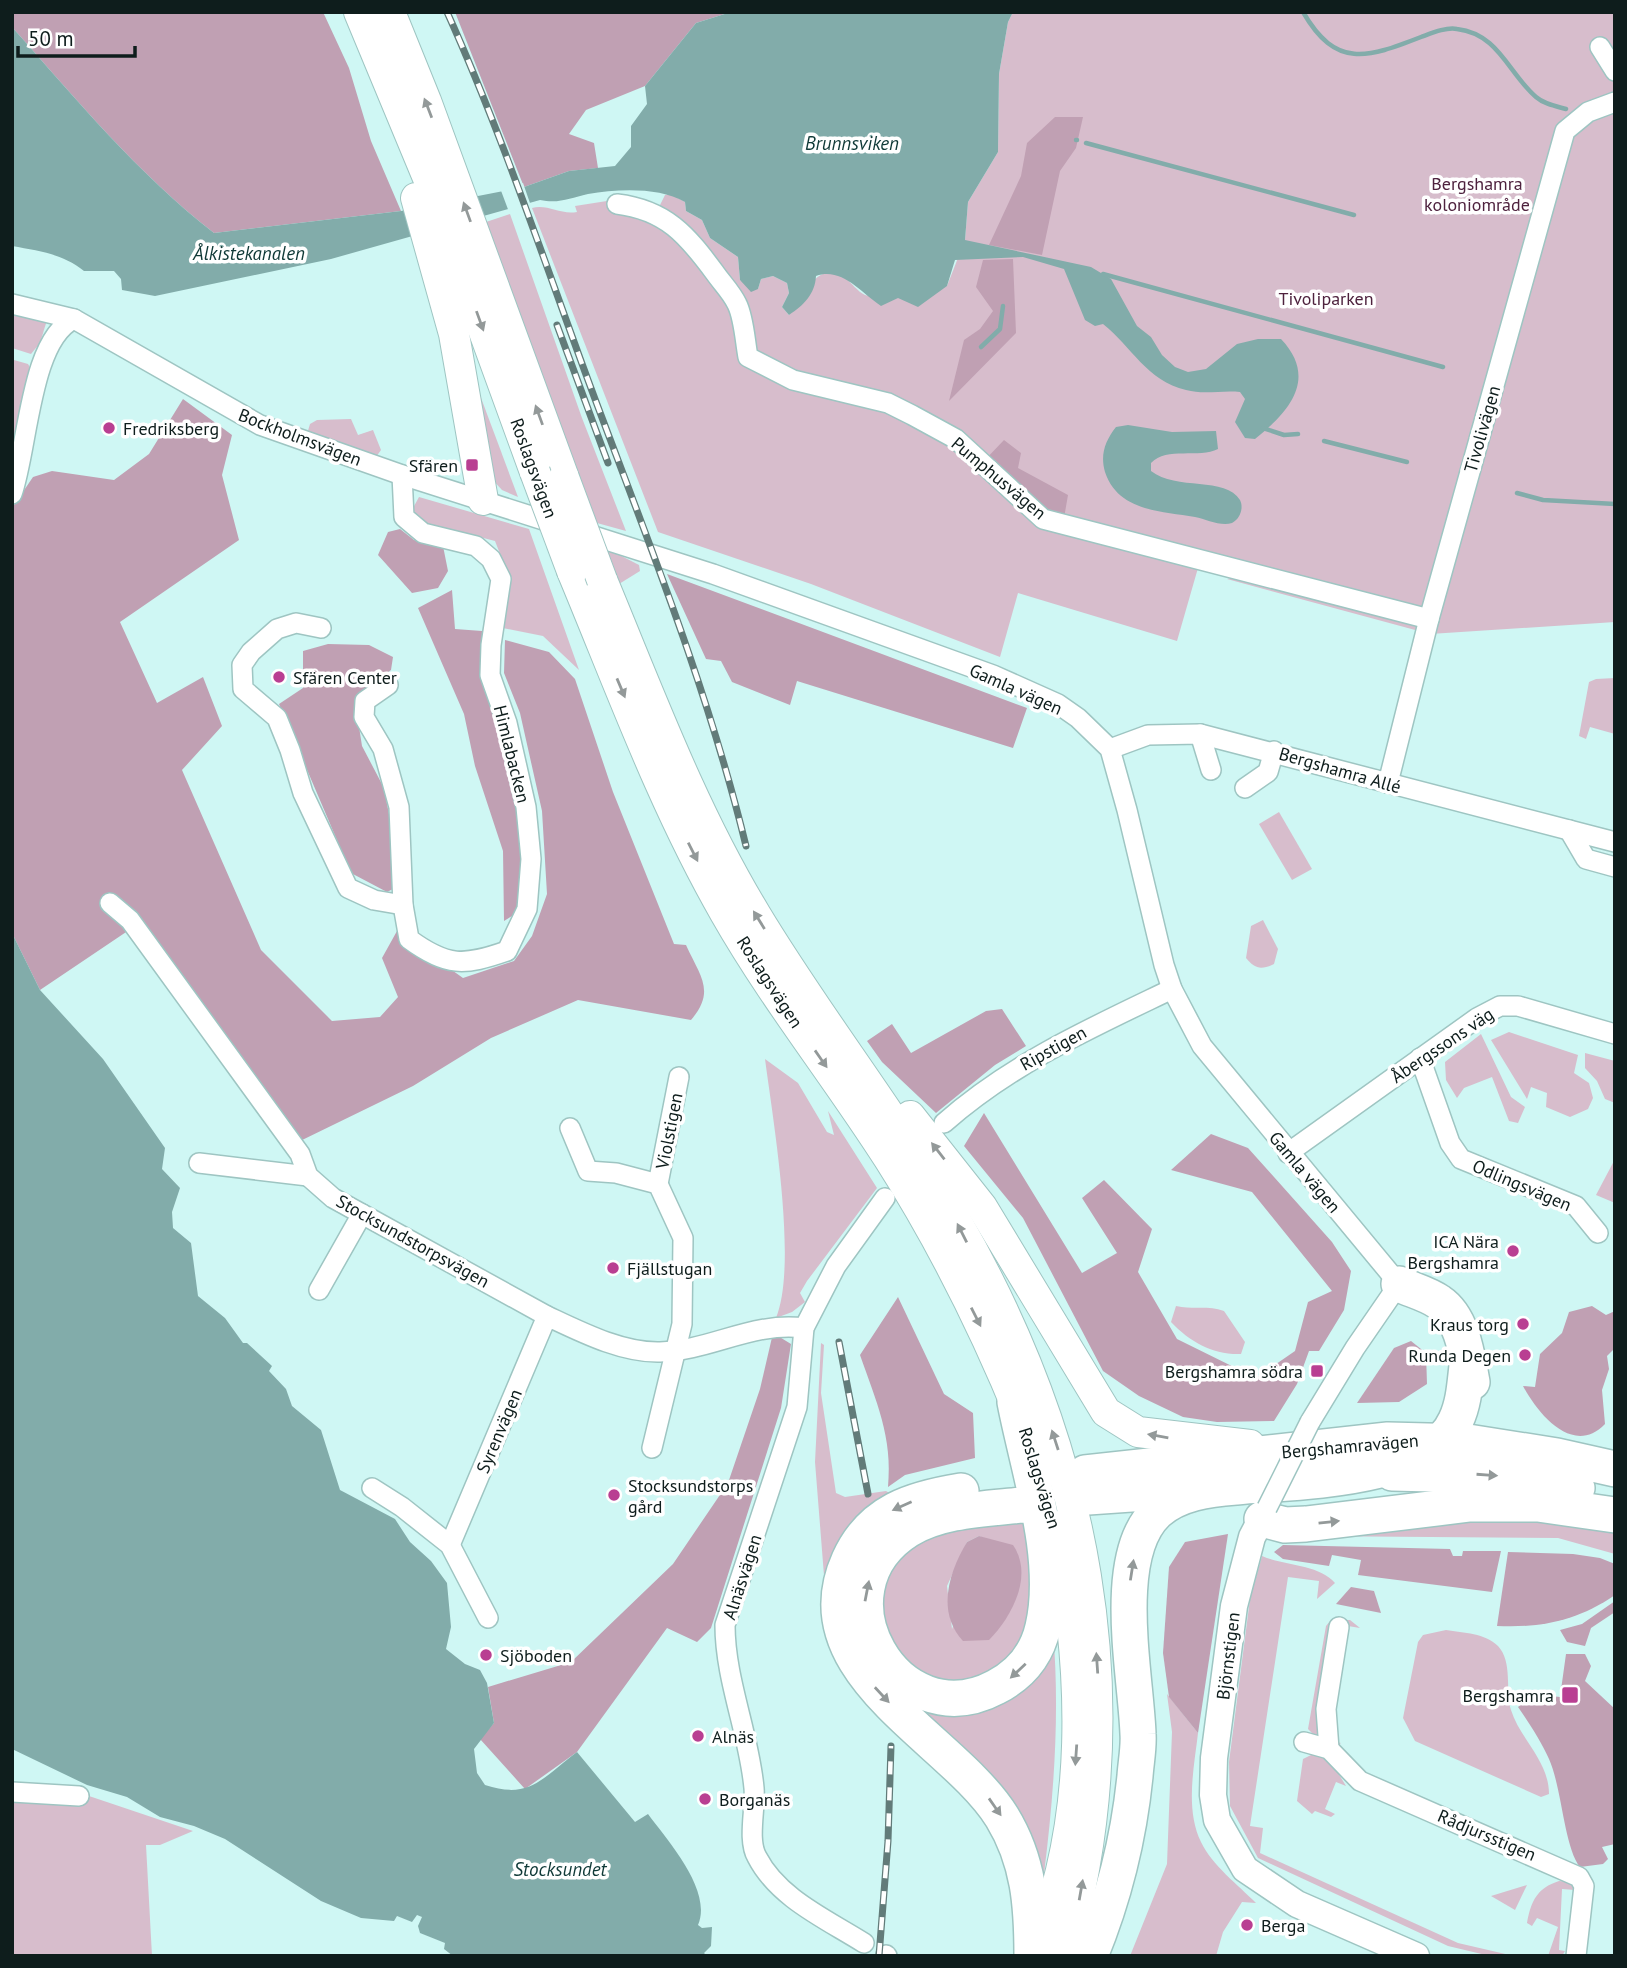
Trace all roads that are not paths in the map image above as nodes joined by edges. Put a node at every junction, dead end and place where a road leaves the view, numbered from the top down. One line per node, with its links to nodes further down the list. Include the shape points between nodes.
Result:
1 (359, 12): 6 (main road)
2 (390, 12): 6 (main road, Roslagsvägen, one-way to 2)
3 (1600, 47): 4 (street)
4 (1615, 71)
5 (1614, 103): 14 (street, Tivolivägen, via 1588,112 1565,131)
6 (431, 177): 8 (main road); 8 (main road, Roslagsvägen, one-way to 6)
7 (617, 204): 14 (street, Pumphusvägen, via 641,207 672,223 699,251 738,305 748,357 793,380 888,403 929,424 956,439 1043,519)
8 (458, 257): 13 (main road, via 454,334); 28 (main road, Roslagsvägen, one-way to 8, bridge, via 754,913 712,834 564,478); 48 (main road, Roslagsvägen, one-way to 48, bridge, via 572,571 692,852 768,983 890,1160 951,1267)
9 (12, 304): 10 (street, Bockholmsvägen)
10 (74, 319): 11 (street, Bockholmsvägen, via 240,416); 12 (street, via 51,338 42,361)
11 (402, 475): 13 (street, Bockholmsvägen); 27 (street, Himlabacken, via 404,517 423,533 476,546 491,559 502,579 490,675 507,723 526,807 531,859 527,909 507,951 471,964 431,954 410,939)
12 (12, 494)
13 (483, 500): 18 (street, Gamla vägen, via 713,574 993,675 1058,705)
14 (1429, 619): 21 (street, Tivolivägen)
15 (321, 628): 27 (street, via 296,622 277,629 242,665 243,689 276,718 303,793 348,888 374,900)
16 (388, 685): 27 (street, Himlabacken, via 365,701 363,717 383,749 399,807)
17 (1200, 734): 18 (street, Bergshamra Allé, via 1148,736); 19 (street, Bergshamra Allé); 20 (street)
18 (1110, 749): 29 (street, Gamla vägen)
19 (1274, 751): 21 (street, Bergshamra Allé); 22 (street, via 1268,772)
20 (1211, 770)
21 (1388, 783): 23 (street, Bergshamra Allé)
22 (1245, 788)
23 (1569, 830): 24 (street, Bergshamra Allé); 25 (street, via 1586,859)
24 (1615, 842)
25 (1615, 867)
26 (110, 903): 37 (street, Stocksundstorpsvägen, via 130,920 300,1154)
27 (402, 905)
28 (796, 978): 49 (main road, one-way to 28, via 1161,1437 1138,1433 1106,1412 982,1207); 70 (main road, Roslagsvägen, one-way to 28, via 1088,1847 1098,1706 1087,1571 1061,1460 1013,1334 956,1220)
29 (1172, 989): 33 (street, Ripstigen, via 1024,1062); 35 (street, Gamla vägen, via 1202,1046)
30 (1615, 1034): 31 (street, Åbergssons väg, via 1518,1006 1500,1006)
31 (1420, 1058): 35 (street, Åbergssons väg); 41 (street, Odlingsvägen, via 1450,1143 1461,1159 1576,1206)
32 (679, 1077): 38 (street, Violstigen)
33 (944, 1123)
34 (570, 1128): 38 (street, via 588,1171 617,1173)
35 (1288, 1153): 42 (street, Gamla vägen)
36 (199, 1163): 37 (street)
37 (308, 1176): 40 (street, Stocksundstorpsvägen, via 333,1198)
38 (658, 1185): 46 (street, via 682,1238 682,1324)
39 (884, 1198): 45 (street, via 836,1266)
40 (362, 1214): 43 (street); 44 (street, Stocksundstorpsvägen)
41 (1598, 1233)
42 (1399, 1284): 47 (highway, via 1450,1312); 49 (street, Björnstigen, via 1355,1348); 50 (highway, via 1440,1339 1448,1383 1434,1412)
43 (319, 1290)
44 (547, 1316): 46 (street, Stocksundstorpsvägen, via 640,1351); 61 (street, Syrenvägen)
45 (804, 1328): 46 (street, Stocksundstorpsvägen, via 765,1328); 68 (street, Alnäsvägen, via 797,1407 725,1625 725,1649 749,1742 755,1854 777,1885)
46 (675, 1351): 52 (street)
47 (1468, 1358): 51 (highway, via 1463,1401); 53 (highway, via 1478,1412 1494,1429)
48 (1015, 1402): 69 (main road, Roslagsvägen, one-way to 69, via 1054,1517 1070,1609 1077,1705 1074,1787 1056,1897); 69 (highway, one-way to 69, via 1040,1515 1046,1604 1039,1641 1021,1670 989,1691 966,1697 918,1690 877,1652 865,1604 873,1570 898,1538 929,1520 1019,1494 933,1495 907,1502 885,1515 868,1529 846,1566 841,1614 846,1641 866,1678 982,1789 1002,1818 1028,1880)
49 (1305, 1436): 50 (highway, Bergshamravägen); 57 (highway, Bergshamravägen, via 1086,1485); 59 (street, Björnstigen, bridge)
50 (1388, 1440): 51 (highway, Bergshamravägen)
51 (1443, 1440): 53 (highway, Bergshamravägen); 55 (highway, via 1419,1456)
52 (652, 1448)
53 (1557, 1456): 54 (highway, Bergshamravägen)
54 (1615, 1469)
55 (1364, 1474): 57 (highway); 58 (highway, Bergshamravägen, one-way to 58, via 1514,1476)
56 (372, 1488): 61 (street)
57 (1208, 1490): 71 (highway, one-way to 57, via 1117,1871 1135,1779 1138,1736 1130,1576 1136,1548 1157,1512 1172,1501)
58 (1615, 1497)
59 (1264, 1514): 60 (highway, one-way to 60, via 1286,1525 1470,1504 1538,1504); 72 (street, Björnstigen, via 1248,1547 1234,1606 1214,1758 1217,1820 1229,1845 1252,1874 1297,1904)
60 (1615, 1515)
61 (450, 1545): 62 (street)
62 (488, 1618)
63 (1339, 1627): 65 (street, via 1326,1709)
64 (1304, 1742): 65 (street)
65 (1329, 1749): 73 (street, Rådjursstigen, via 1360,1781 1580,1877 1584,1886)
66 (12, 1791): 67 (street)
67 (79, 1796)
68 (864, 1943)
69 (1032, 1956)
70 (1064, 1956)
71 (1090, 1956)
72 (1416, 1956)
73 (1576, 1956)

